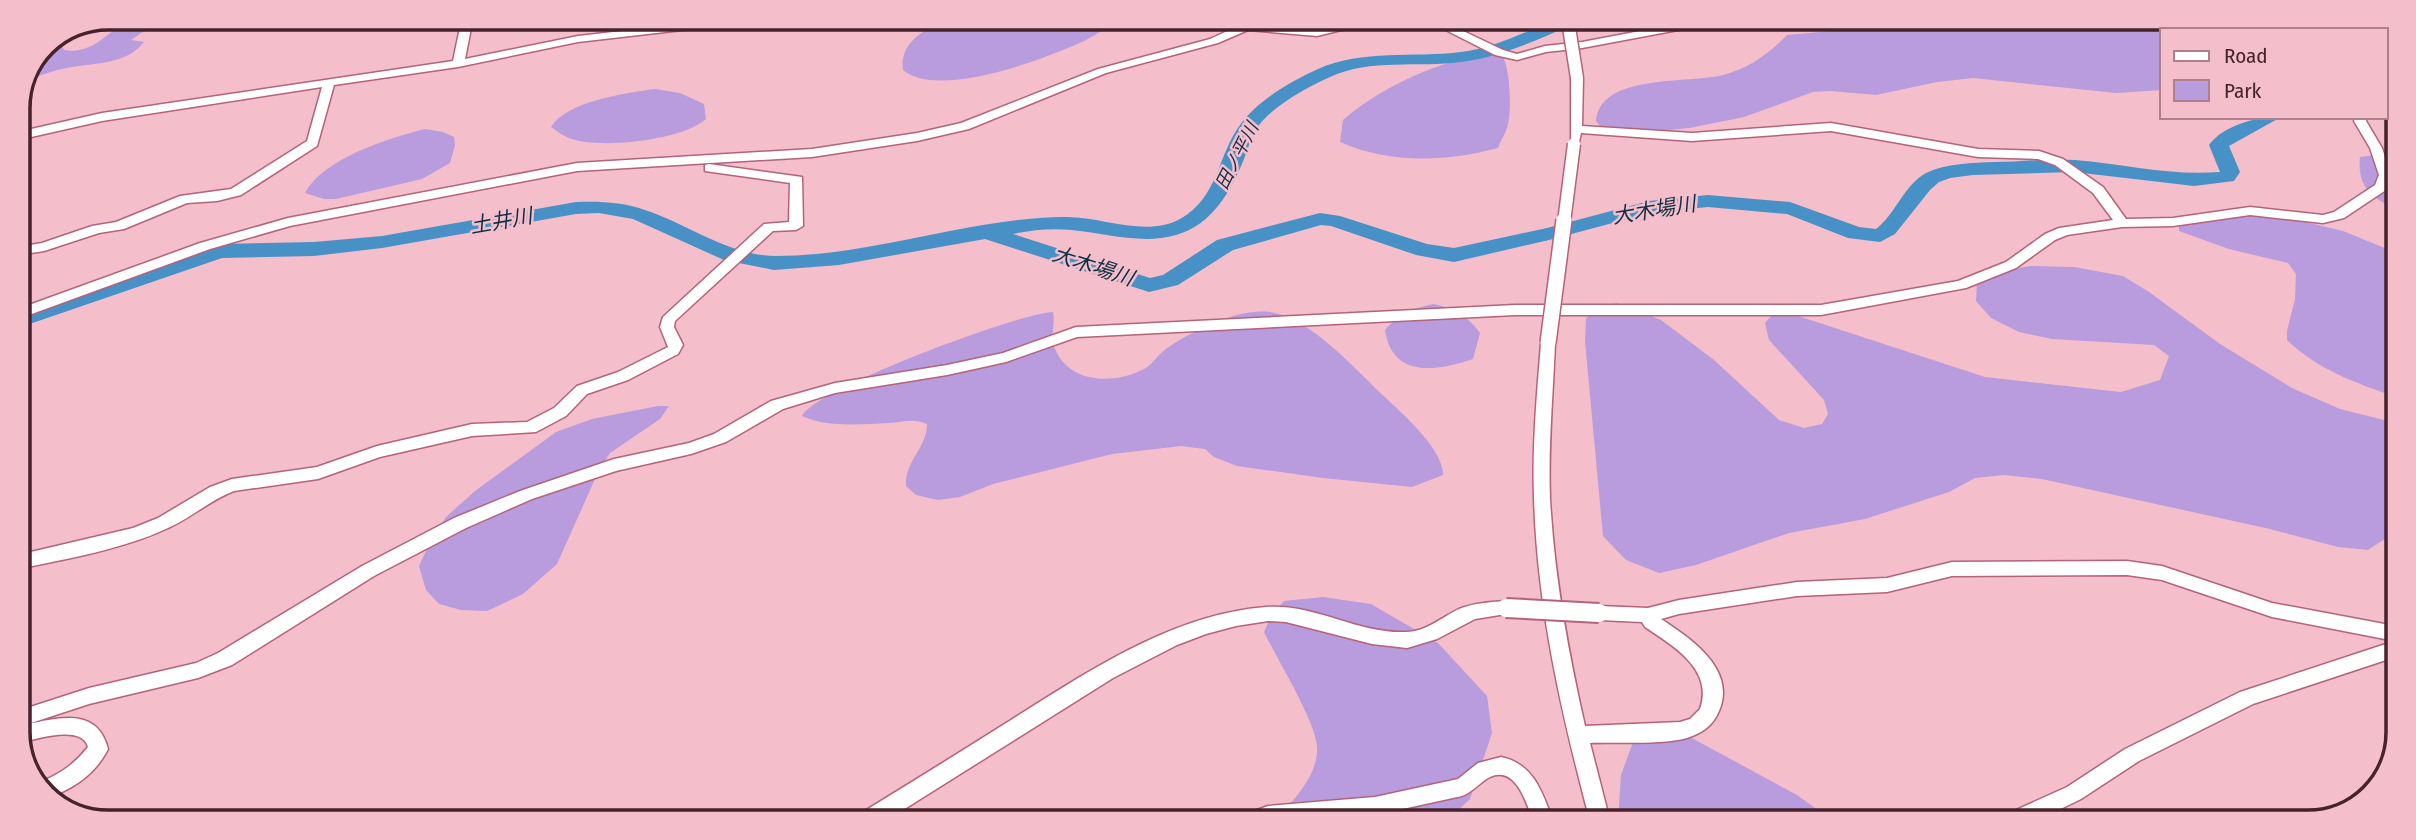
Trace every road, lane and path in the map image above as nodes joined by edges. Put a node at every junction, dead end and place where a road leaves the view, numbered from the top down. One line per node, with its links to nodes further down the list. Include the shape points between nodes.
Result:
1 (465, 30): 9 (street)
2 (670, 30): 9 (street, via 578,38)
3 (1240, 30): 14 (street, via 1101,71 942,133 811,153)
4 (1282, 30): 5 (street)
5 (1331, 30)
6 (1452, 30): 8 (street, via 1517,57)
7 (1570, 30): 12 (street, bridge, via 1577,78)
8 (1664, 30)
9 (458, 64): 10 (street)
10 (329, 82): 13 (street, via 102,117); 16 (street, via 313,143 244,189 218,197 185,199 119,226)
11 (2360, 119): 15 (street, via 2385,175 2381,187 2339,215 2323,219 2250,211 2174,222)
12 (1576, 129): 15 (street, via 1692,137 1831,127 1978,153 2039,155 2064,166 2105,197); 24 (street, bridge, via 1548,344 1542,438 1547,568)
13 (30, 133)
14 (691, 161): 17 (street, via 577,167 288,222 205,246); 18 (street, via 701,167 797,180 796,226 769,227 668,320 676,345 673,349 623,376 582,390 571,403 538,424 472,430 377,452 318,472 232,485 136,534)
15 (2122, 223): 22 (street, via 2064,230 2011,265 1961,285 1821,310 1515,310 1076,332 1006,357 835,388 778,405 720,438 614,466 460,523 368,571 248,646 198,670)
16 (30, 249)
17 (30, 310)
18 (30, 559)
19 (1648, 615): 20 (street, via 1797,589 1887,585 1952,569 2127,568 2162,573 2272,610); 24 (street, via 1703,663 1713,680 1710,711 1700,723 1683,730); 26 (street, bridge, via 1506,608 1474,612 1432,635 1387,641 1291,615 1222,622 1143,652 1092,680)
20 (2386, 632)
21 (2386, 652): 30 (street, via 2247,698 2132,755 2074,793)
22 (30, 715)
23 (30, 733): 25 (street, via 81,727 98,739 98,749 76,776)
24 (1576, 735): 29 (street)
25 (53, 787)
26 (886, 810)
27 (1332, 810): 28 (street, via 1375,806 1462,787 1483,771 1501,766 1522,776)
28 (1539, 810)
29 (1597, 810)
30 (2038, 810)

